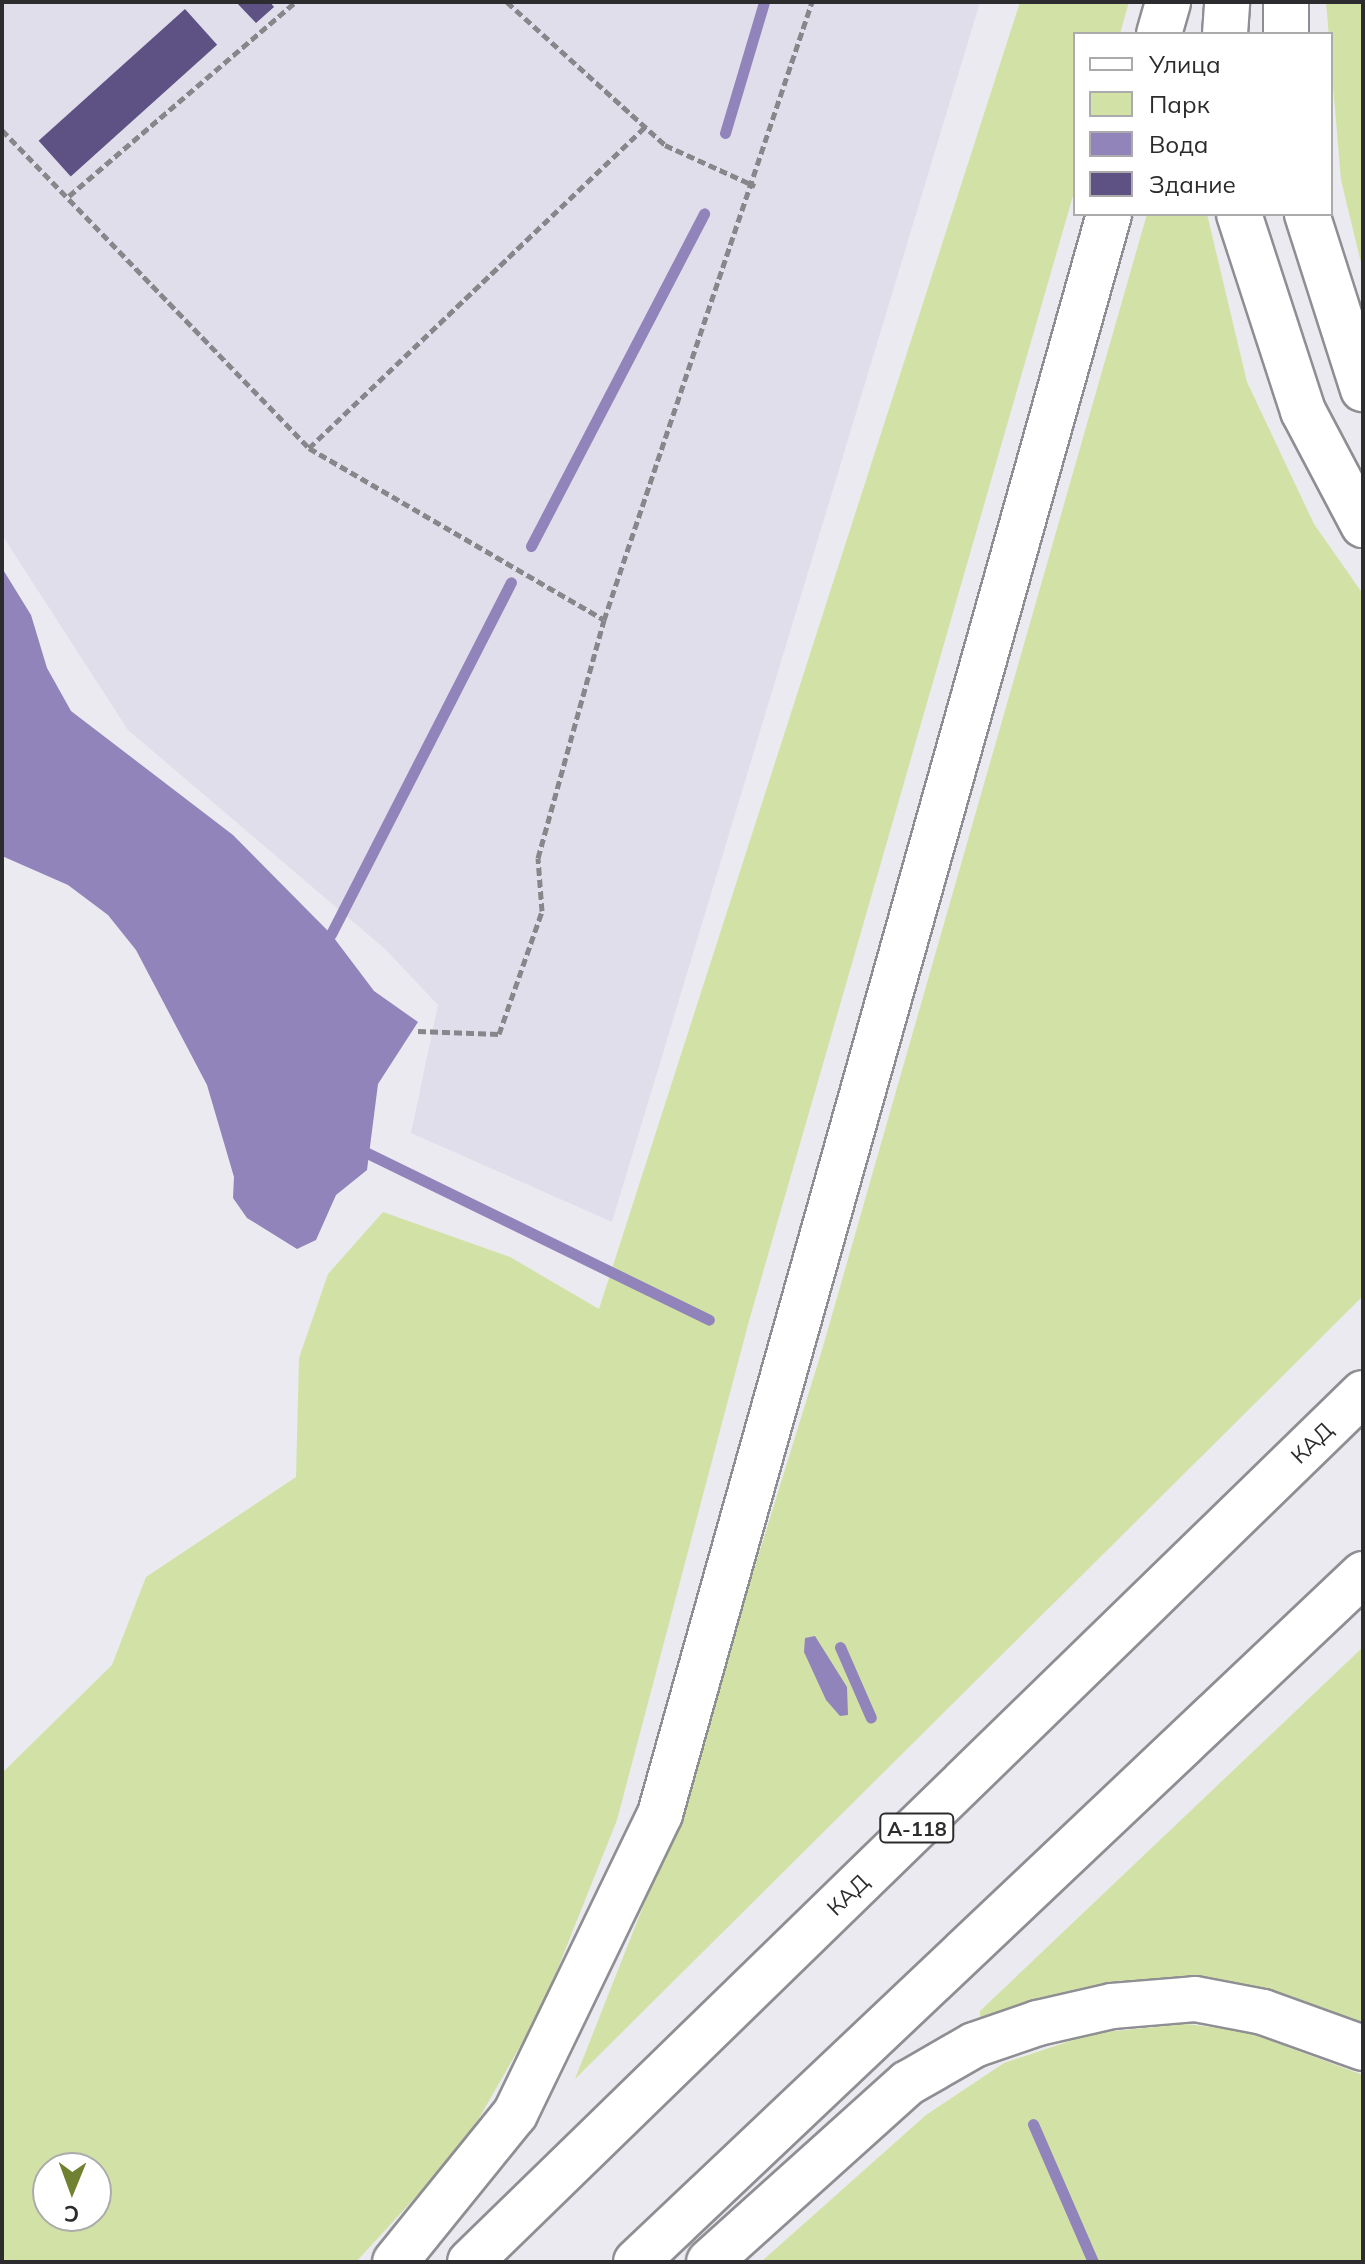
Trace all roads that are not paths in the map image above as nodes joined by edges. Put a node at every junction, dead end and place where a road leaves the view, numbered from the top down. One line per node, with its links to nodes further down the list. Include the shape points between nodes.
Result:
1 (1168, 2): 4 (main road)
2 (1227, 2): 5 (main road)
3 (1286, 2): 6 (main road)
4 (1160, 32)
5 (1225, 32)
6 (1286, 32)
7 (1108, 216): 15 (main road, via 660,1814 515,2114)
8 (1240, 216): 11 (main road, via 1303,411)
9 (1308, 216): 10 (main road)
10 (1360, 373)
11 (1363, 525)
12 (1363, 1393): 16 (main road, КАД / А-118)
13 (1363, 1574): 17 (main road)
14 (1363, 2048): 18 (main road, via 1304,2024 1195,1999 1112,2006 1038,2023 974,2045 908,2083)
15 (395, 2262)
16 (470, 2262)
17 (636, 2262)
18 (709, 2262)

